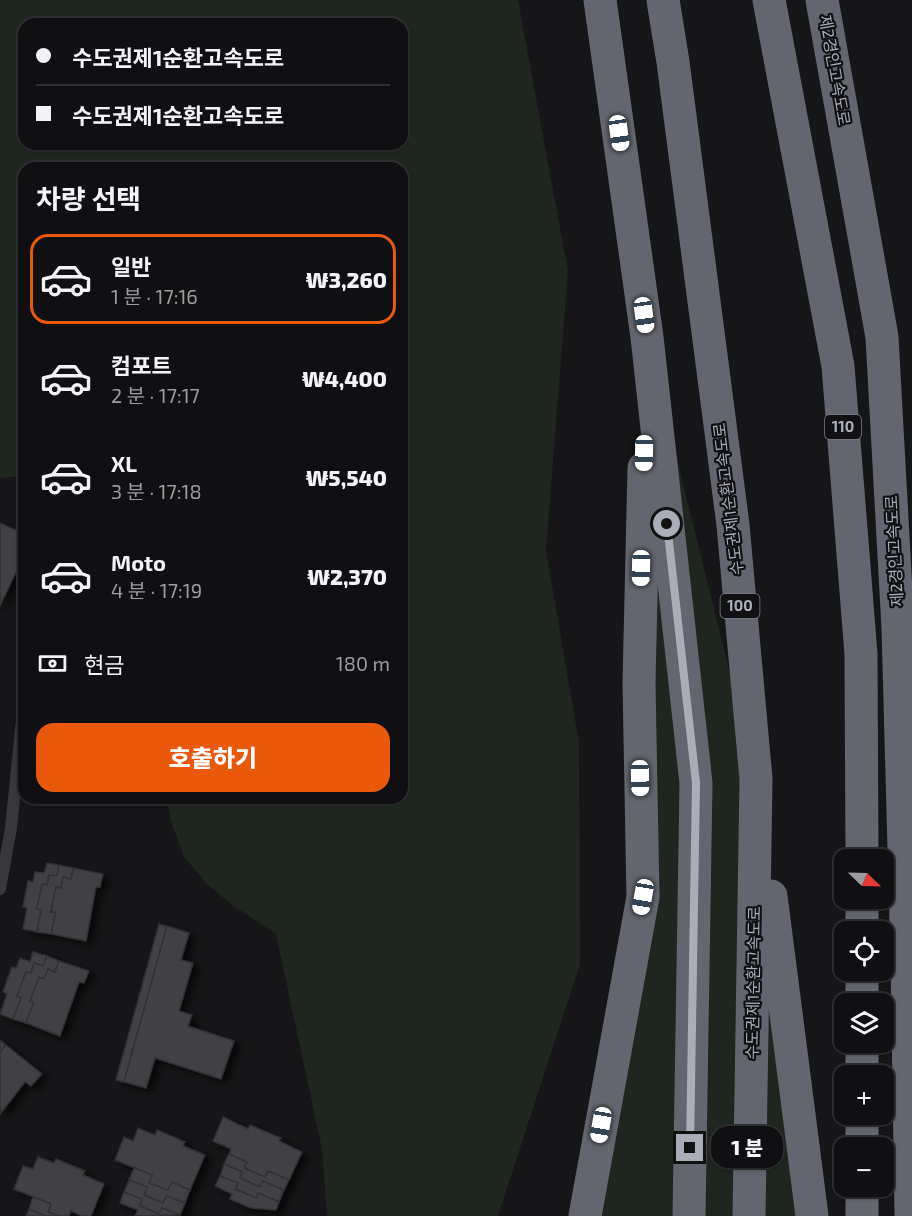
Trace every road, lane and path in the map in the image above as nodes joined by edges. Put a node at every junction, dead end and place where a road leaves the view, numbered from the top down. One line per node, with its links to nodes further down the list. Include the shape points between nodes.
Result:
1 (600, 0): 5 (highway)
2 (663, 0): 7 (highway, 수도권제1순환고속도로 / 100, via 733,525)
3 (769, 0): 8 (highway, 110, via 838,366 861,654)
4 (822, 0): 15 (highway, 제2경인고속도로, via 882,337 898,640)
5 (647, 337): 11 (highway, via 639,683 643,897); 12 (highway, via 696,783)
6 (18, 760): 9 (lane, via 11,828)
7 (756, 779): 13 (highway, 수도권제1순환고속도로 / 100); 14 (highway)
8 (862, 849)
9 (3, 857): 10 (lane)
10 (0, 889)
11 (585, 1216)
12 (689, 1216)
13 (749, 1216)
14 (812, 1216)
15 (911, 1216)

